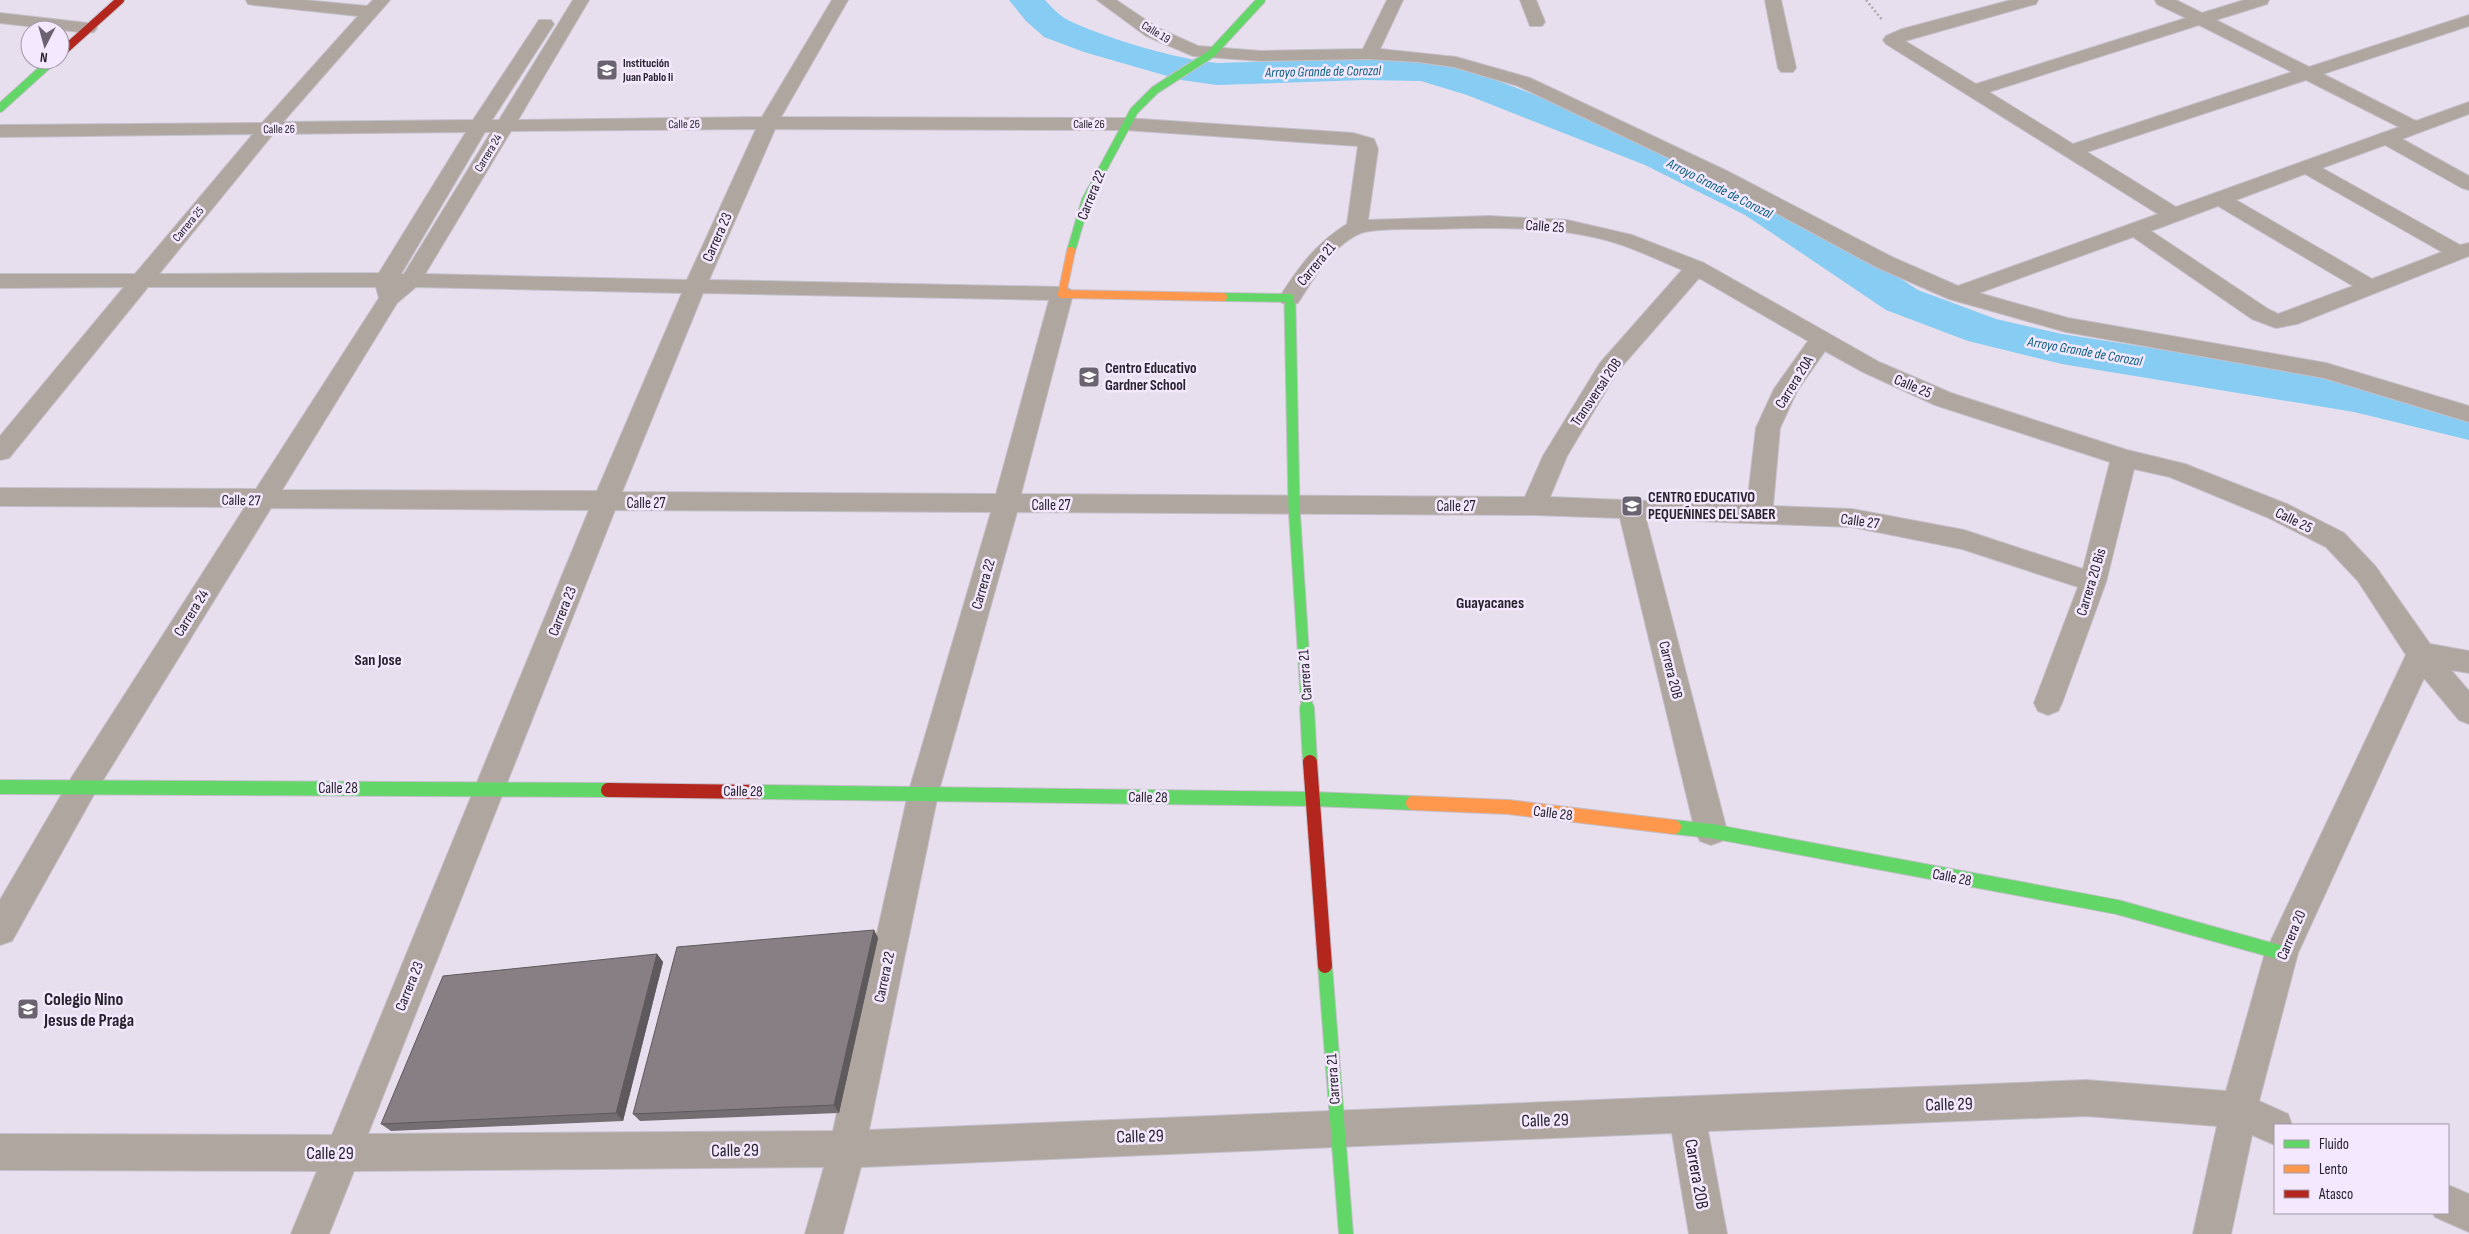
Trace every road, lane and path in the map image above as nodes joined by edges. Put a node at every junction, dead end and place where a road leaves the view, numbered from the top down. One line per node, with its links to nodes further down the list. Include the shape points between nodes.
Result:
1 (120, 0): 20 (street)
2 (254, 0): 14 (street)
3 (561, 0): 32 (street, Carrera 24)
4 (581, 0): 33 (street, Carrera 24)
5 (840, 0): 30 (street, Carrera 23)
6 (1105, 0): 15 (street, Calle 19)
7 (1261, 0): 23 (street, Carrera 22)
8 (1396, 0): 22 (street)
9 (1528, 0): 19 (street)
10 (1773, 0): 24 (street)
11 (2030, 0): 27 (street, via 1892,40)
12 (2164, 0): 17 (street)
13 (2261, 0): 17 (street)
14 (377, 6): 35 (street, Carrera 25)
15 (1130, 6): 23 (street, Calle 19, via 1152,32)
16 (2, 11): 20 (street)
17 (2201, 19): 26 (street); 27 (street)
18 (2469, 20): 26 (street)
19 (1536, 22)
20 (88, 28): 21 (street)
21 (70, 45)
22 (1369, 54): 23 (street, Calle 19); 54 (street, Calle 19, via 1456,62 1524,82 1720,175 1884,262)
23 (1204, 59): 31 (street, Carrera 22, via 1156,90)
24 (1787, 68)
25 (42, 70): 28 (street)
26 (2308, 73): 34 (street); 38 (street)
27 (1974, 91): 38 (street)
28 (0, 108)
29 (2467, 111): 34 (street)
30 (768, 124): 31 (street, Calle 26); 33 (street, Calle 26); 50 (street, Carrera 23)
31 (1125, 124): 43 (street, Calle 26, via 1353,139 1367,143); 53 (street, Carrera 22, via 1086,200)
32 (479, 126): 33 (street, Calle 26); 35 (street, Calle 26); 52 (street, Carrera 24)
33 (504, 126): 47 (street, Carrera 24)
34 (2414, 127): 37 (street)
35 (267, 129): 36 (street, Calle 26); 49 (street, Carrera 25)
36 (0, 131)
37 (2386, 138): 39 (street); 40 (street)
38 (2071, 150): 42 (street)
39 (2306, 167): 41 (street); 45 (street)
40 (2469, 184)
41 (2219, 198): 42 (street); 51 (street)
42 (2174, 215): 44 (street)
43 (1357, 227): 46 (street, Calle 25, via 1489,222 1567,226 1625,239); 55 (street, Carrera 21, via 1334,241 1308,270)
44 (2134, 229): 51 (street, via 2260,314 2276,321 2290,319); 54 (street)
45 (2464, 251): 51 (street)
46 (1696, 268): 56 (street, Calle 25); 65 (street, Transversal 20B, via 1608,368 1555,456)
47 (411, 280): 50 (street); 52 (street, Carrera 24)
48 (0, 281): 49 (street)
49 (141, 281): 52 (street); 58 (street, Carrera 25)
50 (695, 287): 53 (street); 62 (street, Carrera 23)
51 (2370, 288)
52 (387, 290): 61 (street, Carrera 24)
53 (1062, 294): 55 (street); 63 (street, Carrera 22)
54 (1957, 294): 57 (street, Calle 19, via 2066,325 2326,371)
55 (1290, 298): 64 (street, Carrera 21)
56 (1821, 340): 59 (street, Calle 25, via 1871,367 1943,398); 67 (street, Carrera 20A, via 1786,389 1768,428)
57 (2469, 414)
58 (0, 452)
59 (2124, 458): 68 (street, Carrera 20 Bis); 69 (street, Calle 25, via 2176,470 2278,512 2334,540 2367,574)
60 (0, 497): 61 (street, Calle 27)
61 (262, 500): 62 (street, Calle 27); 75 (street, Carrera 24)
62 (606, 502): 63 (street, Calle 27); 74 (street, Carrera 23)
63 (1006, 504): 64 (street, Calle 27); 76 (street, Carrera 22)
64 (1294, 506): 65 (street, Calle 27); 77 (street, Carrera 21)
65 (1534, 506): 66 (street, Calle 27)
66 (1631, 510): 67 (street, Calle 27); 78 (street, Carrera 20B)
67 (1759, 513): 68 (street, Calle 27, via 1852,518 1964,540)
68 (2093, 582): 71 (street, Carrera 20 Bis)
69 (2421, 654): 70 (street); 72 (street, Calle 25); 80 (street, Carrera 20)
70 (2469, 662)
71 (2048, 703)
72 (2469, 712)
73 (0, 787): 75 (street, Calle 28)
74 (490, 788): 75 (street, Calle 28); 76 (street, Calle 28); 87 (street, Carrera 23)
75 (81, 790): 79 (street, Carrera 24)
76 (923, 794): 77 (street, Calle 28); 85 (street, Carrera 22)
77 (1312, 799): 78 (street, Calle 28, via 1508,807); 84 (street, Carrera 21)
78 (1710, 831): 80 (street, Calle 28, via 2117,908)
79 (0, 930)
80 (2282, 953): 81 (street, Carrera 20)
81 (2238, 1110): 82 (street, Calle 29, via 2086,1098); 83 (street, Calle 29); 94 (street, Carrera 20)
82 (1687, 1115): 84 (street, Calle 29); 93 (street, Carrera 20B)
83 (2274, 1127)
84 (1337, 1128): 85 (street, Calle 29); 92 (street, Carrera 21)
85 (847, 1149): 87 (street, Calle 29); 91 (street, Carrera 22)
86 (0, 1152): 87 (street, Calle 29)
87 (341, 1153): 90 (street, Carrera 23)
88 (2449, 1204): 89 (street)
89 (2469, 1213)
90 (310, 1234)
91 (824, 1234)
92 (1346, 1234)
93 (1708, 1234)
94 (2212, 1234)

